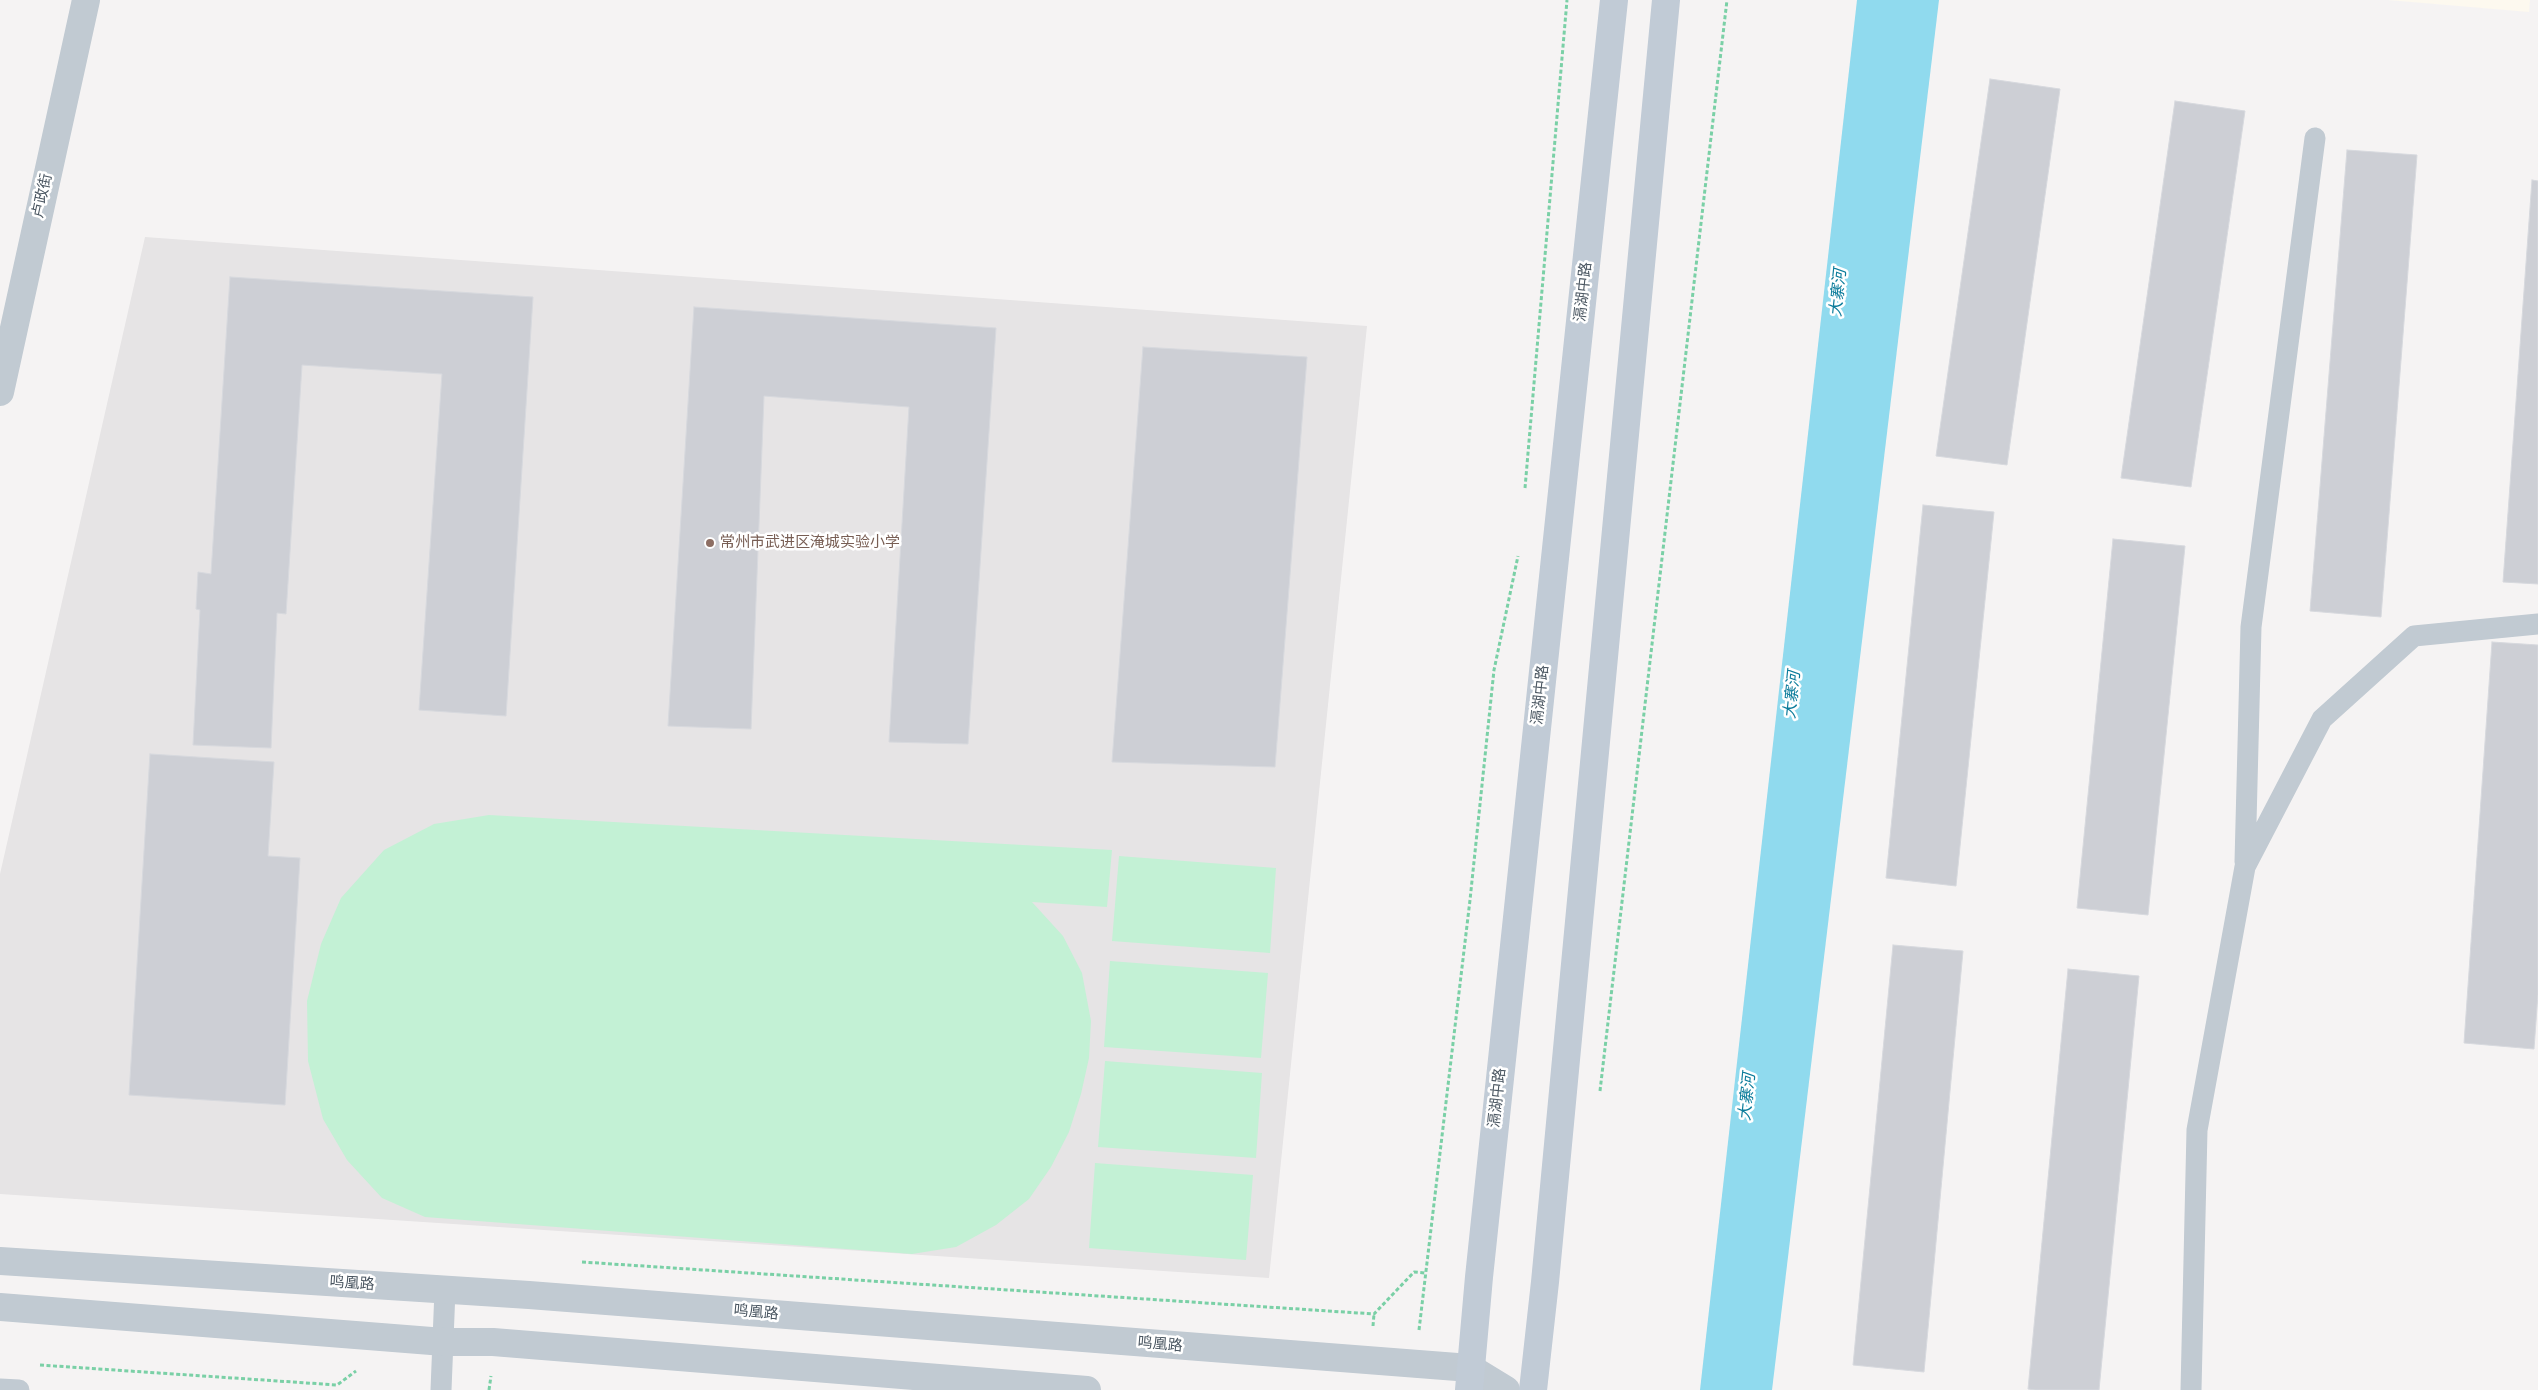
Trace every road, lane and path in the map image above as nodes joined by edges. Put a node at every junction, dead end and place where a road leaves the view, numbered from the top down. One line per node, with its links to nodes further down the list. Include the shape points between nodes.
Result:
1 (86, 0): 7 (street, 卢政街)
2 (1567, 0): 8 (path)
3 (1614, 0): 23 (main road, 滆湖中路)
4 (1666, 0): 30 (main road)
5 (1727, 0): 12 (path)
6 (2315, 138): 11 (lane, via 2251,627)
7 (0, 392)
8 (1524, 498)
9 (1520, 548): 15 (path, via 1494,670)
10 (2538, 624): 11 (lane, via 2414,636 2322,718)
11 (2245, 867): 31 (lane, via 2197,1130)
12 (1600, 1097)
13 (0, 1261): 16 (street, 鸣凰路)
14 (576, 1261): 15 (path, via 1374,1314 1414,1272)
15 (1425, 1273): 19 (path)
16 (445, 1290): 18 (lane); 19 (street, 鸣凰路)
17 (0, 1307): 18 (street)
18 (444, 1342): 26 (lane); 28 (street, via 493,1342)
19 (1415, 1363): 23 (street, 鸣凰路)
20 (30, 1365): 21 (path, via 338,1385)
21 (362, 1366)
22 (491, 1374): 27 (path)
23 (1470, 1379): 29 (street, 鸣凰路)
24 (0, 1388): 25 (lane)
25 (19, 1390)
26 (441, 1390)
27 (489, 1390)
28 (1087, 1390)
29 (1506, 1390)
30 (1533, 1390)
31 (2191, 1390)

